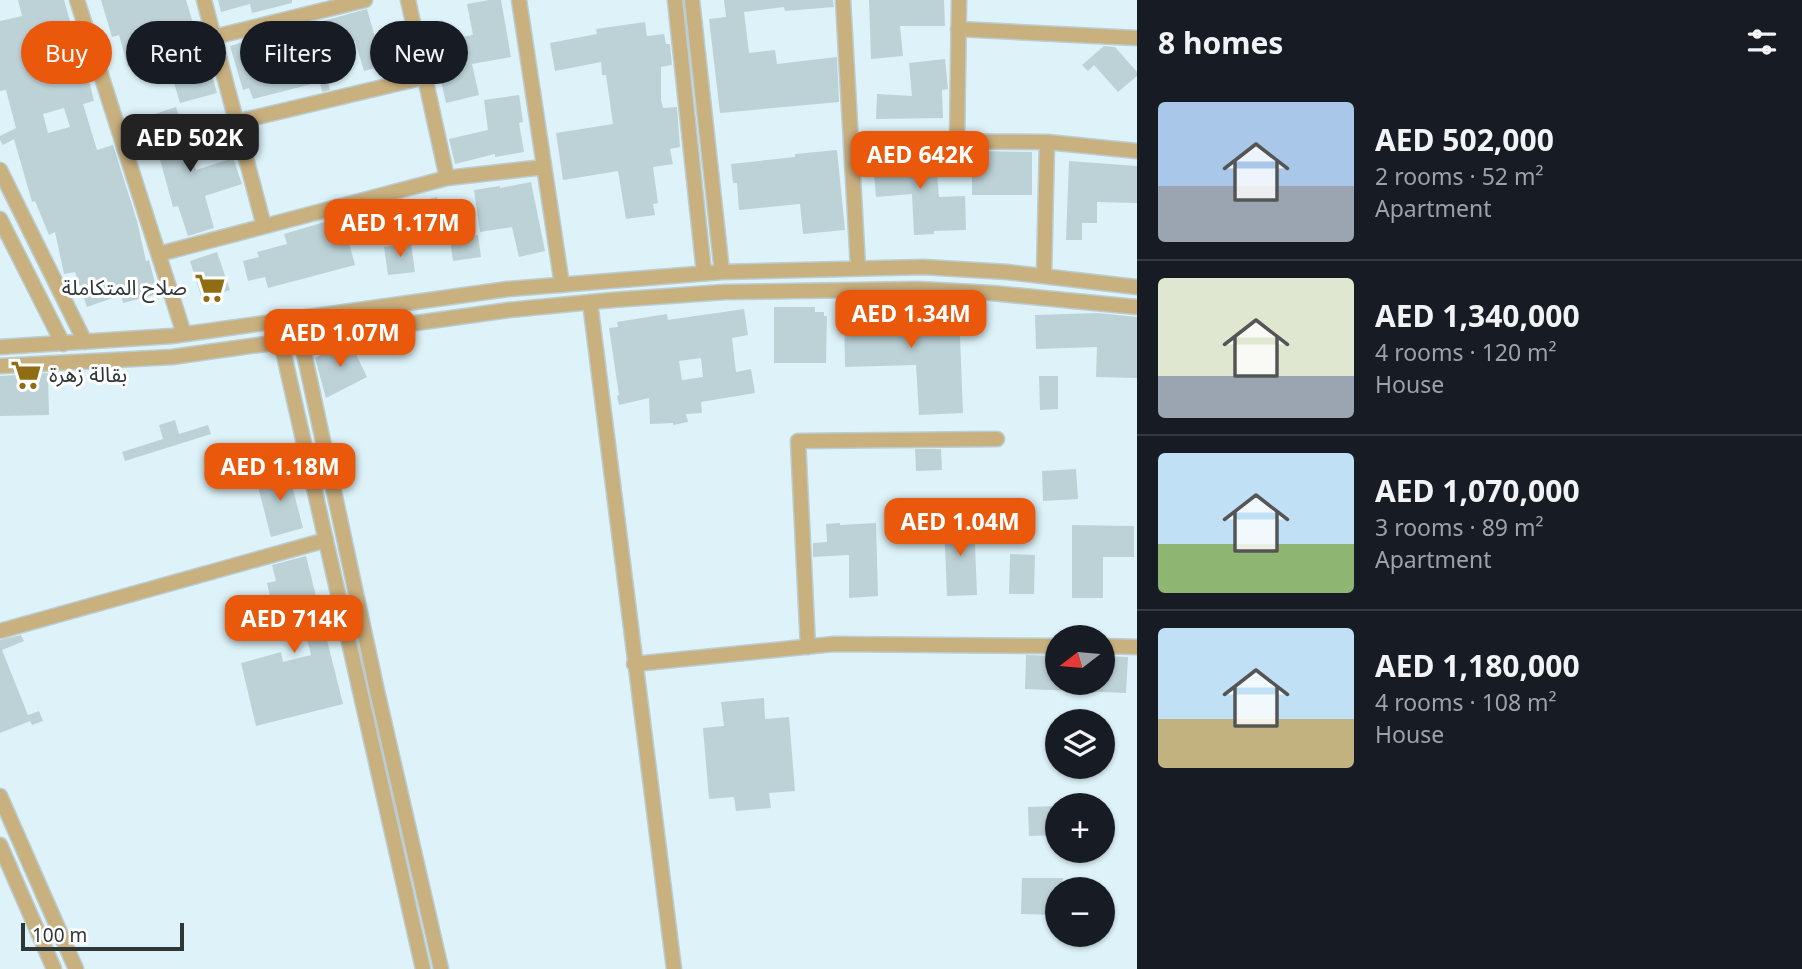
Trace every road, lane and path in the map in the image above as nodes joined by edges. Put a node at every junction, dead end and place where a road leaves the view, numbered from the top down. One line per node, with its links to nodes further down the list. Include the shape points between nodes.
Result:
1 (77, 0): 28 (street)
2 (204, 0): 10 (street)
3 (365, 0): 13 (street)
4 (408, 0): 11 (street)
5 (519, 0): 23 (street)
6 (675, 0): 31 (street)
7 (692, 0): 30 (street)
8 (843, 0): 19 (street)
9 (959, 0): 12 (street)
10 (210, 21)
11 (413, 21)
12 (958, 29): 14 (street); 20 (street)
13 (226, 34)
14 (1137, 38)
15 (226, 83): 18 (street)
16 (399, 84): 18 (street)
17 (426, 84): 25 (street)
18 (236, 122): 27 (street)
19 (851, 141): 20 (street); 29 (street)
20 (957, 142): 21 (street)
21 (1047, 142): 22 (street); 32 (street)
22 (1137, 151)
23 (544, 167): 25 (street); 33 (street)
24 (0, 170): 39 (street)
25 (447, 178): 27 (street)
26 (0, 219): 41 (street)
27 (264, 226): 28 (street)
28 (159, 254): 37 (street)
29 (858, 267): 30 (street); 32 (street)
30 (722, 272): 31 (street)
31 (704, 273): 33 (street)
32 (1044, 276): 34 (street)
33 (562, 285): 37 (street)
34 (1137, 287)
35 (590, 302): 36 (street, via 725,292 918,289); 38 (street); 51 (street)
36 (1137, 307)
37 (184, 334): 39 (street)
38 (301, 339): 40 (street); 57 (street)
39 (85, 342): 41 (street)
40 (281, 342): 43 (street, via 172,357); 45 (street)
41 (63, 344): 42 (street)
42 (0, 347)
43 (0, 366)
44 (997, 439): 49 (street, via 798,441)
45 (326, 540): 46 (street); 56 (street)
46 (0, 631)
47 (1045, 646): 49 (street)
48 (1115, 646): 50 (street)
49 (808, 647): 51 (street)
50 (1137, 647)
51 (634, 664): 58 (street)
52 (0, 796): 55 (street)
53 (0, 845): 54 (street)
54 (54, 969)
55 (76, 969)
56 (423, 969)
57 (441, 969)
58 (674, 969)

